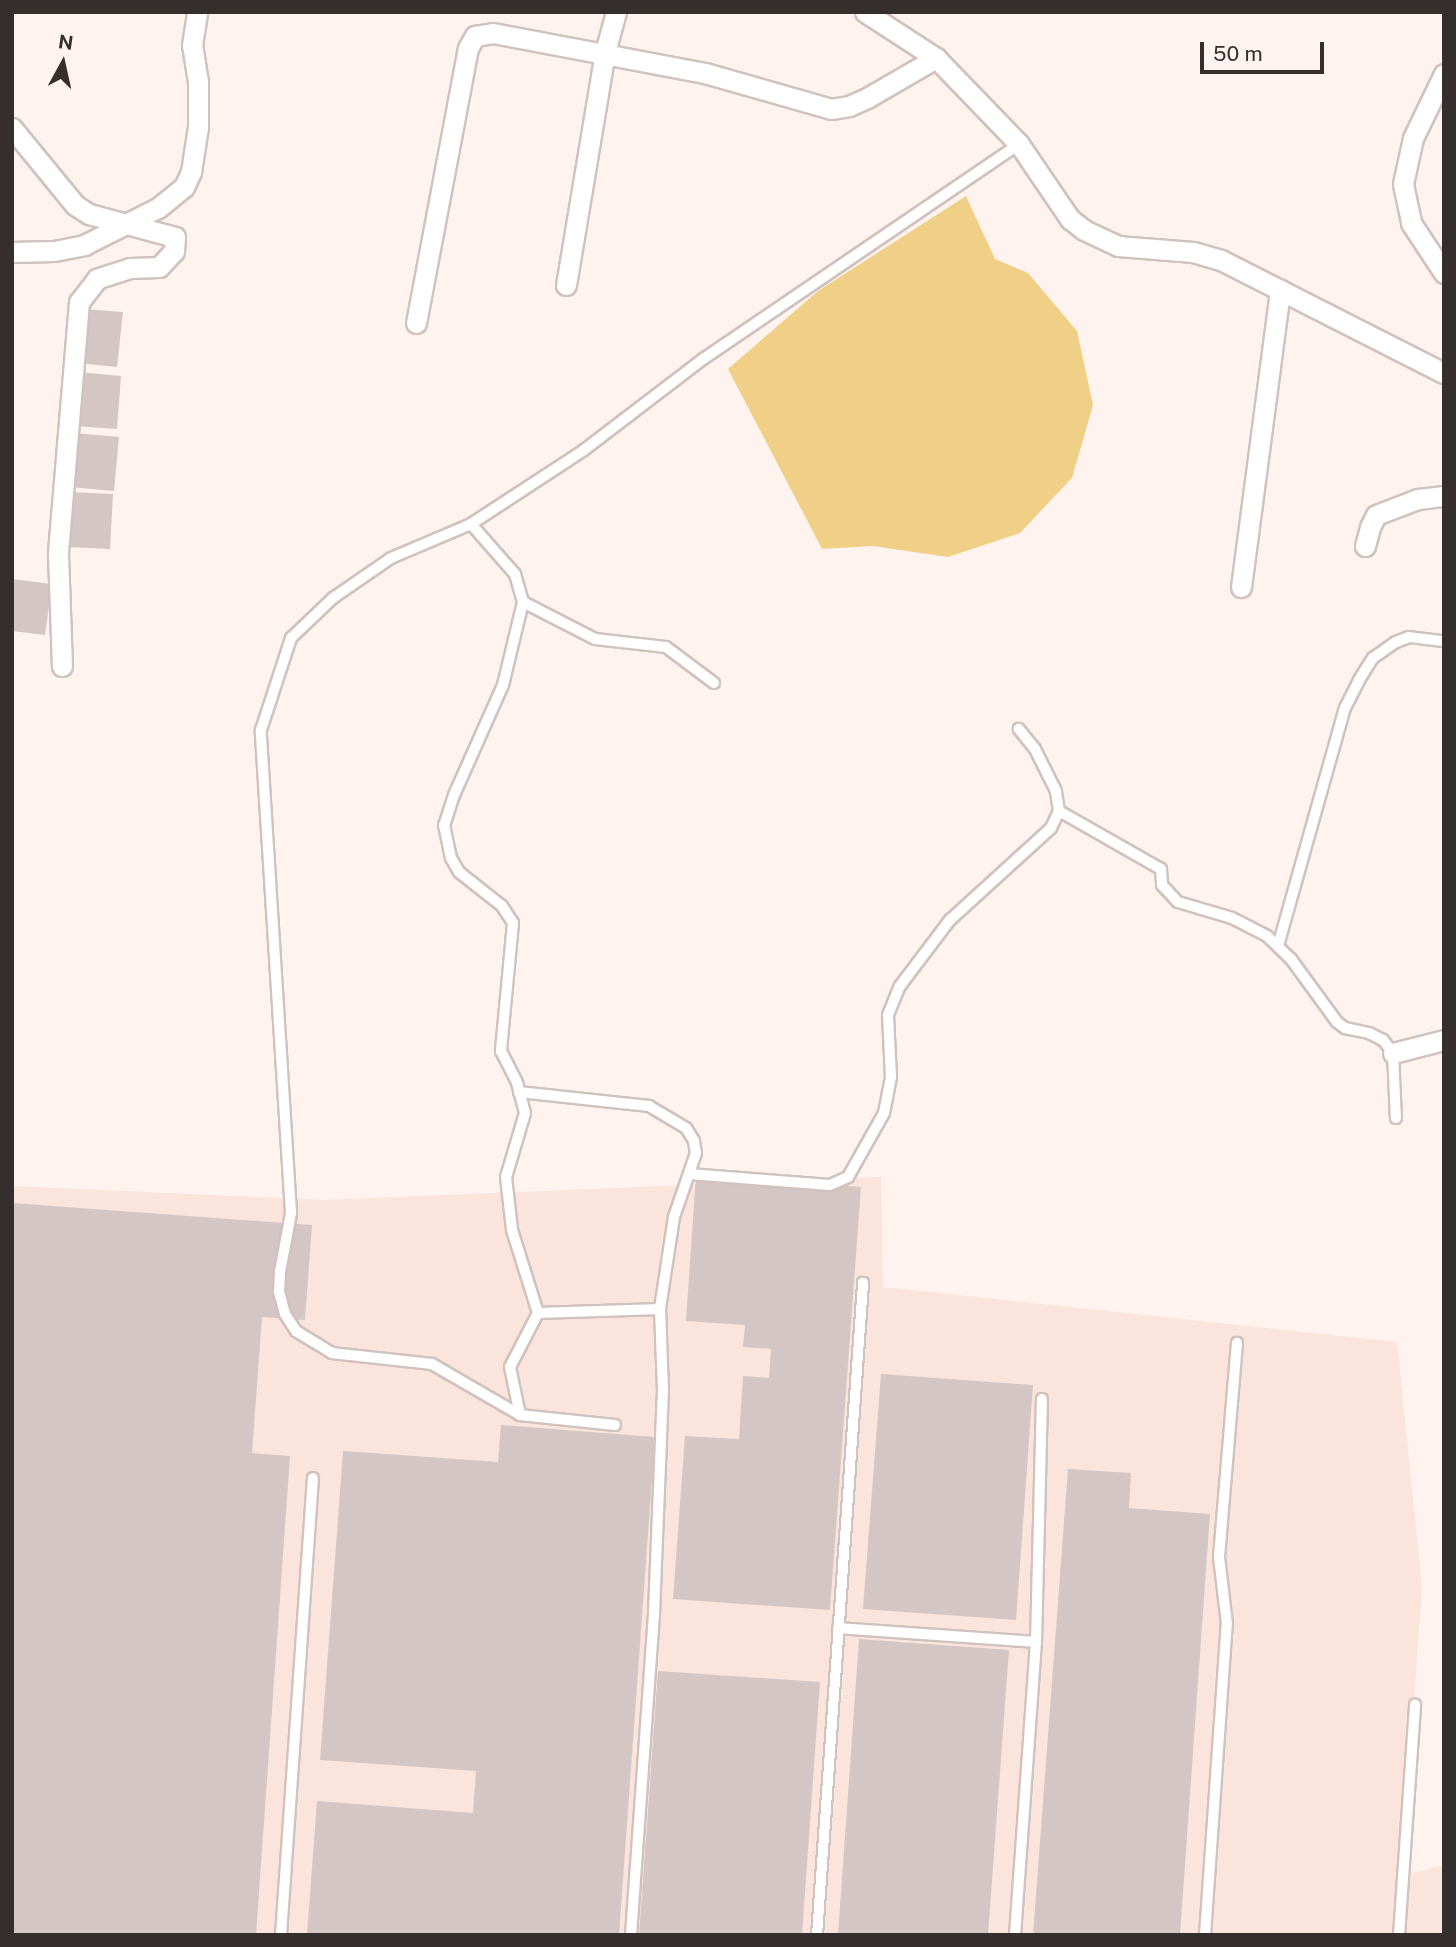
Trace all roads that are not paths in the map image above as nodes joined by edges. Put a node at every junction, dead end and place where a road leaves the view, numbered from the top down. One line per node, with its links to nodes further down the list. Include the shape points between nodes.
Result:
1 (197, 12): 9 (street, via 192,45 198,127 191,172 174,197)
2 (616, 12): 4 (street)
3 (865, 12): 5 (street)
4 (605, 52): 5 (street, via 705,73 831,109 867,98); 12 (street); 14 (street, via 493,33 475,36 468,48)
5 (936, 58): 8 (street)
6 (1444, 74): 11 (street, via 1413,138 1403,184 1410,223)
7 (12, 128): 9 (street, via 75,205)
8 (1019, 144): 13 (street, via 1070,219 1084,230 1118,246 1193,252 1221,260); 17 (lane, via 704,359 584,450)
9 (127, 226): 10 (street, via 70,249); 22 (street, via 175,237 174,251 159,267 130,268 97,279 79,302 58,553)
10 (12, 252)
11 (1444, 273)
12 (566, 285)
13 (1280, 290): 15 (street); 19 (street)
14 (416, 323)
15 (1444, 373)
16 (1444, 496): 18 (street, via 1418,499 1376,516)
17 (471, 524): 20 (lane, via 515,574); 37 (lane, via 391,558 333,598 291,638 261,730 291,1213 279,1292 296,1331 331,1353 432,1364)
18 (1366, 546)
19 (1241, 587)
20 (523, 602): 23 (lane, via 595,639 666,647); 29 (lane, via 503,685 444,825 459,872 502,906 513,923 502,1051)
21 (1444, 641): 26 (lane, via 1409,637 1396,642 1373,658 1359,680 1345,708)
22 (62, 666)
23 (714, 683)
24 (1019, 729): 25 (lane, via 1056,791)
25 (1059, 811): 26 (lane, via 1161,869 1162,885 1178,902 1232,918); 31 (lane, via 1051,828 950,920 900,986 888,1015 891,1077 884,1113 848,1177 830,1185)
26 (1278, 946): 28 (lane, via 1337,1022 1383,1040)
27 (1444, 1040): 28 (street)
28 (1393, 1053): 30 (lane)
29 (519, 1092): 31 (lane, via 649,1105 686,1128 696,1153); 34 (lane, via 524,1114 506,1177 512,1230)
30 (1396, 1118)
31 (689, 1174): 33 (lane, via 671,1228)
32 (863, 1283): 40 (lane)
33 (660, 1310): 34 (lane); 44 (lane, via 663,1389 654,1614)
34 (538, 1312): 37 (lane, via 510,1367)
35 (1237, 1343): 47 (lane, via 1219,1557 1227,1624)
36 (1042, 1399): 41 (lane)
37 (520, 1415): 38 (lane)
38 (615, 1426)
39 (313, 1478): 43 (lane)
40 (838, 1628): 41 (lane); 45 (lane)
41 (1036, 1642): 46 (lane)
42 (1415, 1705): 48 (lane)
43 (281, 1935)
44 (631, 1935)
45 (817, 1935)
46 (1015, 1935)
47 (1205, 1935)
48 (1399, 1935)

